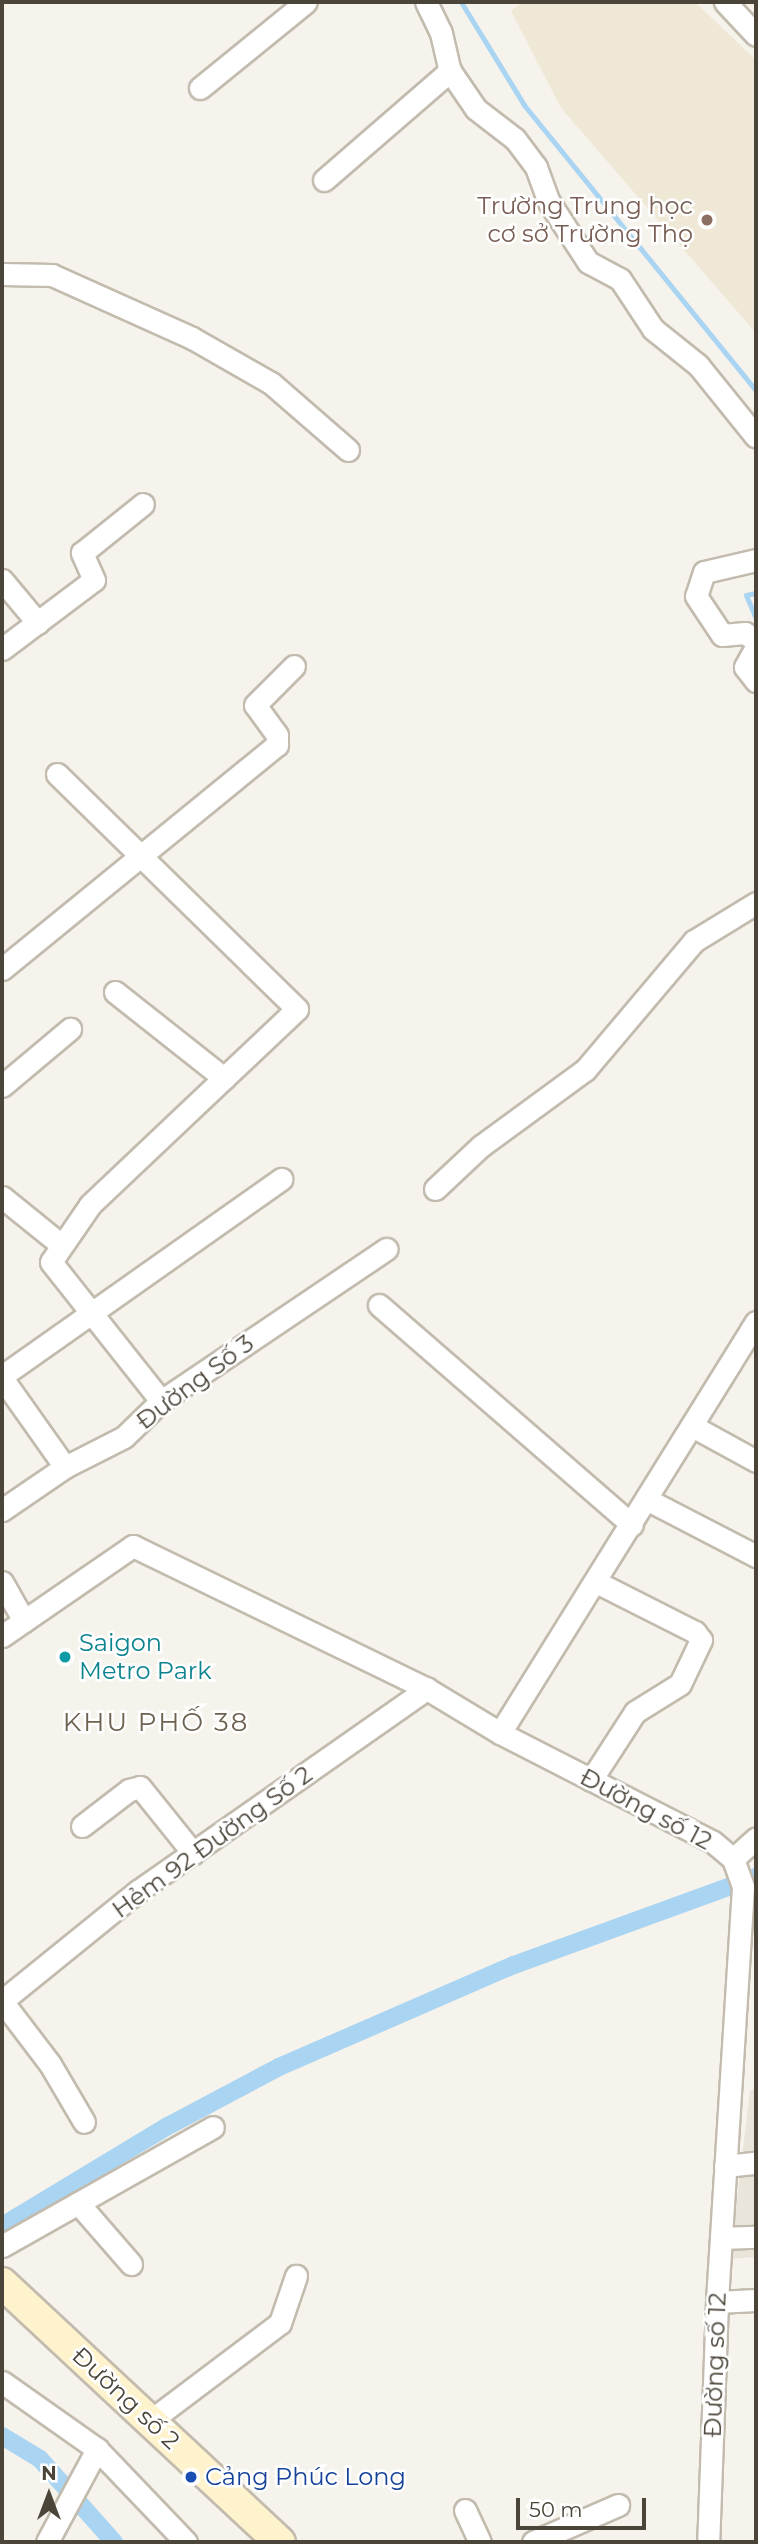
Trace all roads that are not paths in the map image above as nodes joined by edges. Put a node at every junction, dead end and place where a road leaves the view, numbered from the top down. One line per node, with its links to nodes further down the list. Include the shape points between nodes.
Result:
1 (306, 2): 6 (street)
2 (426, 2): 5 (street, via 441,33)
3 (725, 2): 4 (street)
4 (756, 36)
5 (450, 71): 7 (street); 9 (street, via 476,109 515,139 529,158 549,202 588,262 620,279 653,329 698,365)
6 (200, 88)
7 (324, 180)
8 (2, 274): 10 (street, via 52,275 192,338 271,383)
9 (756, 437)
10 (348, 450)
11 (143, 504): 14 (street, via 82,553 94,580)
12 (756, 560): 15 (street, via 704,572 696,596 722,635 745,633)
13 (2, 580): 14 (street)
14 (38, 623): 17 (street)
15 (756, 641)
16 (756, 647): 19 (street, via 745,667)
17 (2, 649)
18 (294, 666): 21 (street, via 255,705 277,735 277,745)
19 (756, 681)
20 (57, 774): 21 (street)
21 (140, 855): 23 (street); 26 (street, via 297,1009)
22 (756, 904): 29 (street, via 694,941 585,1070 481,1146)
23 (2, 969)
24 (115, 992): 26 (street)
25 (70, 1029): 27 (street)
26 (224, 1078): 31 (street, via 90,1205)
27 (2, 1086)
28 (281, 1179): 34 (street)
29 (435, 1189)
30 (2, 1198): 31 (street)
31 (60, 1244): 34 (street, via 51,1262)
32 (386, 1249): 37 (street, Đường Số 3)
33 (379, 1305): 43 (street)
34 (96, 1313): 36 (street); 37 (street)
35 (756, 1322): 38 (street)
36 (2, 1377): 40 (street)
37 (161, 1401): 40 (street, Đường Số 3, via 124,1437)
38 (694, 1427): 39 (street); 41 (street)
39 (756, 1461)
40 (65, 1467): 42 (street, Đường Số 3)
41 (648, 1500): 43 (street); 44 (street)
42 (2, 1510)
43 (632, 1525): 46 (street)
44 (756, 1556)
45 (2, 1582): 47 (street)
46 (596, 1582): 50 (street); 51 (street, via 695,1632 701,1640 680,1684 635,1712)
47 (23, 1621): 48 (street); 49 (street, Đường số 12, via 133,1546)
48 (2, 1636)
49 (427, 1689): 50 (street, Đường số 12); 54 (street, Hẻm 92 Đường Số 2)
50 (500, 1733): 51 (street, Đường số 12)
51 (591, 1780): 55 (street, Đường số 12, via 713,1842)
52 (82, 1826): 54 (street, via 129,1790 140,1787)
53 (756, 1838): 55 (street)
54 (193, 1853): 57 (street, Hẻm 92 Đường Số 2)
55 (733, 1858): 56 (street, Đường số 12)
56 (747, 1889): 61 (street, Đường số 12)
57 (2, 2001): 58 (street, via 50,2064)
58 (85, 2122)
59 (213, 2127): 62 (street)
60 (756, 2163): 61 (street)
61 (725, 2166): 64 (street, Đường số 12)
62 (78, 2203): 65 (street); 66 (street)
63 (756, 2237): 64 (street)
64 (721, 2238): 70 (street, Đường số 12)
65 (2, 2246)
66 (131, 2264)
67 (296, 2276): 72 (street, via 280,2323)
68 (2, 2283): 72 (street, Đường số 2)
69 (756, 2300): 70 (street)
70 (717, 2302): 81 (street, Đường số 12)
71 (2, 2382): 73 (street)
72 (150, 2421): 78 (street, Đường số 2)
73 (97, 2449): 76 (street); 77 (street)
74 (618, 2505): 80 (street)
75 (465, 2510): 79 (street)
76 (47, 2542)
77 (186, 2542)
78 (280, 2542)
79 (480, 2542)
80 (533, 2542)
81 (708, 2542)

